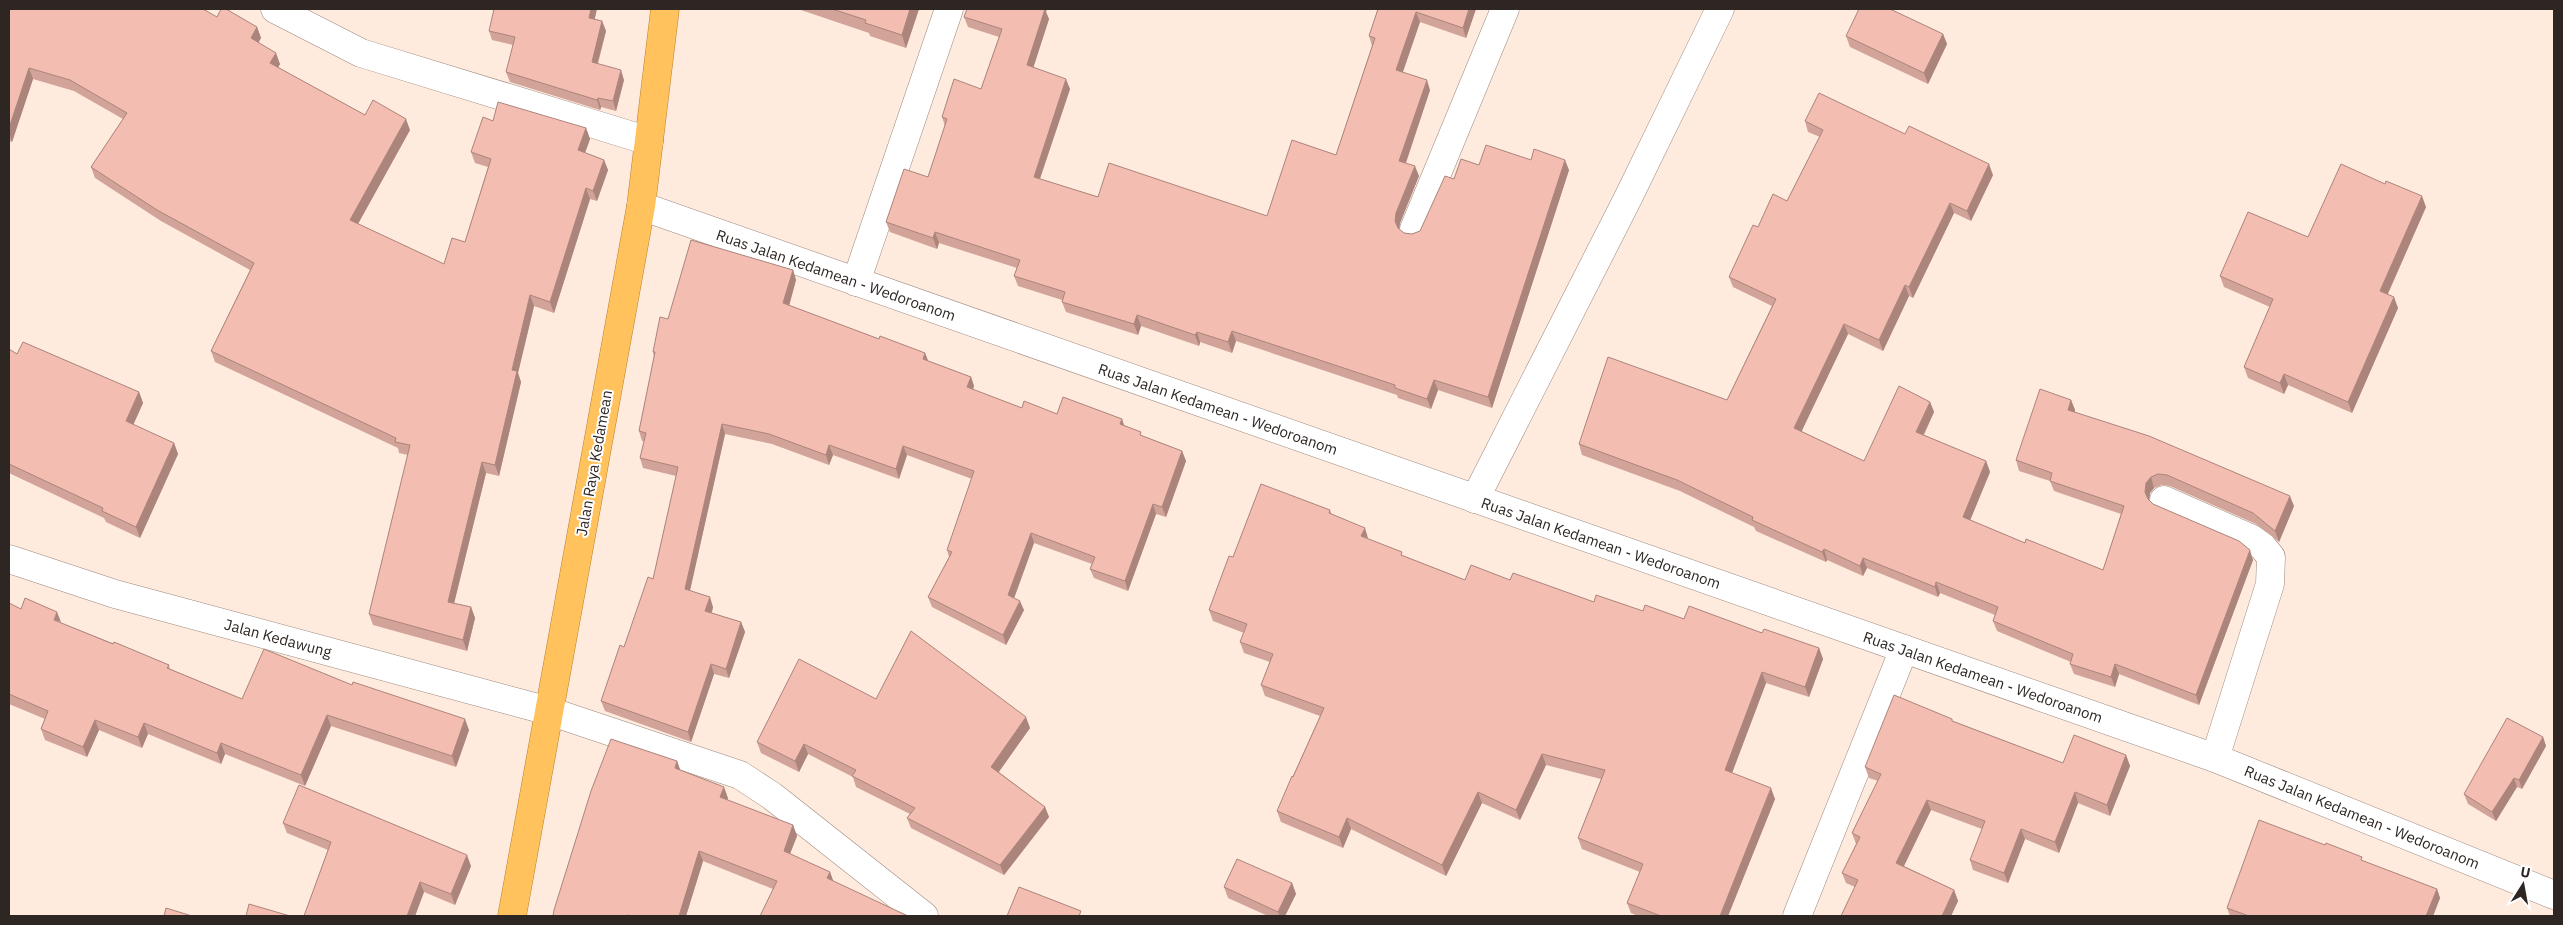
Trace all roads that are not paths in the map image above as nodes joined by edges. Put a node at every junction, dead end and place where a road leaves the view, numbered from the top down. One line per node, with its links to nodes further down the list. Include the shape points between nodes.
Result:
1 (275, 9): 6 (street, via 361,53)
2 (665, 9): 6 (highway, Jalan Raya Kedamean)
3 (948, 9): 9 (street)
4 (1505, 9): 8 (street)
5 (1720, 9): 10 (street)
6 (648, 141): 7 (highway, Jalan Raya Kedamean)
7 (641, 206): 9 (street, Ruas Jalan Kedamean - Wedoroanom); 14 (highway, Jalan Raya Kedamean)
8 (1414, 229)
9 (856, 282): 10 (street, Ruas Jalan Kedamean - Wedoroanom)
10 (1475, 499): 13 (street, Ruas Jalan Kedamean - Wedoroanom)
11 (2164, 500): 15 (street, via 2250,538 2271,557 2270,584)
12 (9, 559): 14 (street, Jalan Kedawung, via 115,594)
13 (1904, 649): 15 (street, Ruas Jalan Kedamean - Wedoroanom); 19 (street)
14 (549, 711): 17 (highway, Jalan Raya Kedamean); 18 (street, Jalan Kedawung, via 740,775 772,796)
15 (2215, 758): 16 (street, Ruas Jalan Kedamean - Wedoroanom)
16 (2554, 895)
17 (512, 916)
18 (924, 916)
19 (1797, 916)

